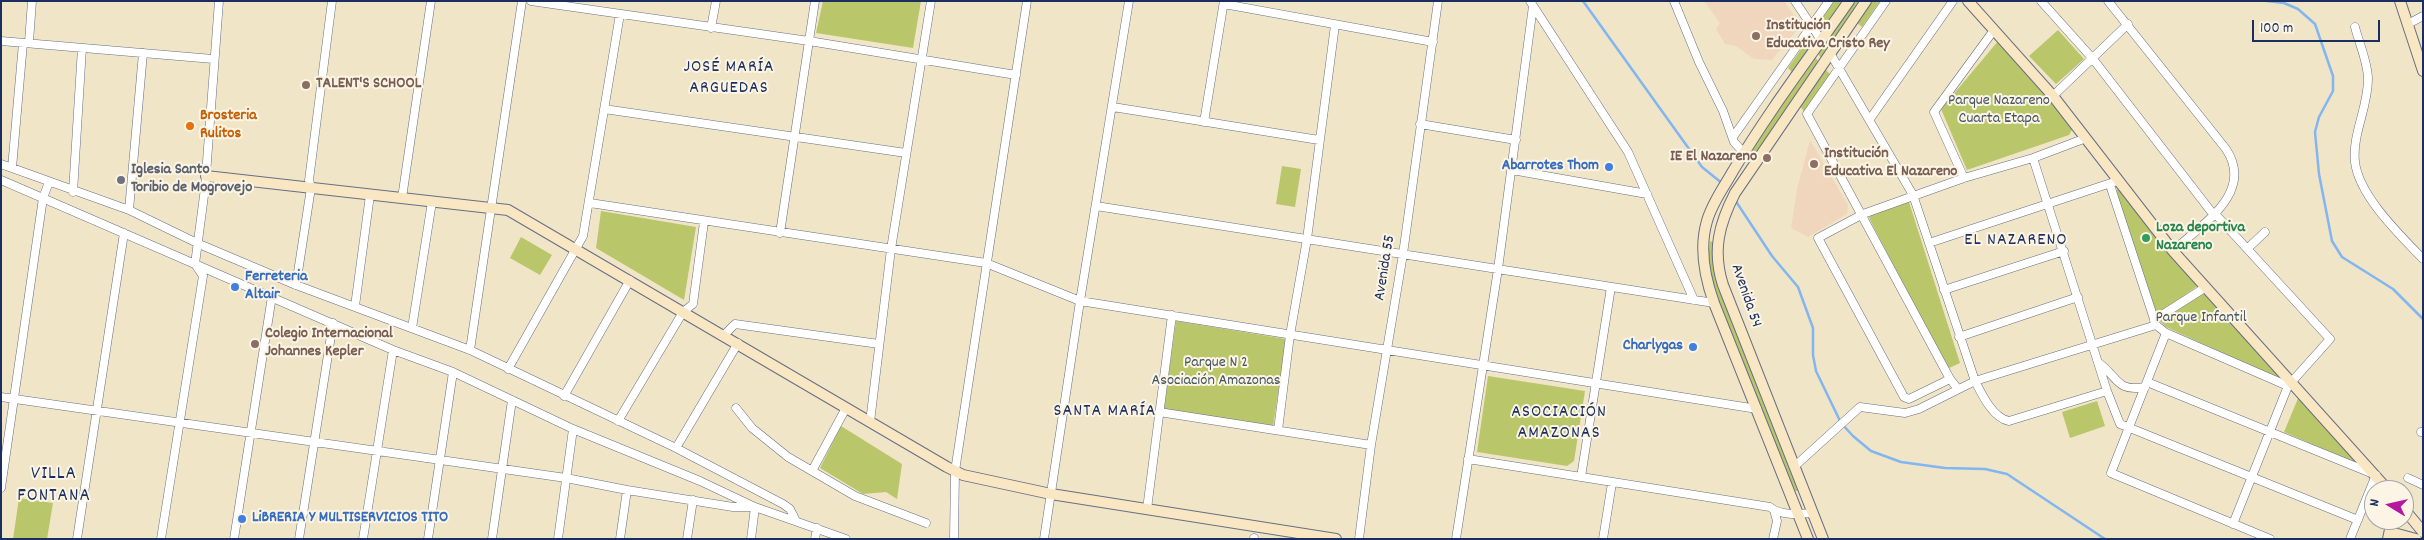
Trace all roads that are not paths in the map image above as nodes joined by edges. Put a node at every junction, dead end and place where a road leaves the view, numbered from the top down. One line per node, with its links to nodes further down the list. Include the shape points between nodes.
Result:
1 (32, 1): 39 (street)
2 (219, 1): 43 (street)
3 (332, 1): 71 (street, via 309,180)
4 (431, 1): 77 (street)
5 (522, 1): 81 (street)
6 (531, 1): 26 (street)
7 (716, 1): 33 (street)
8 (815, 1): 37 (street)
9 (931, 1): 44 (street)
10 (1027, 1): 48 (street)
11 (1129, 1): 50 (street)
12 (1438, 1): 38 (street, Avenida 55)
13 (1674, 1): 55 (street)
14 (1795, 1): 31 (street)
15 (1829, 1): 31 (street)
16 (1848, 1): 35 (street, Avenida 54)
17 (1866, 1): 42 (street, Avenida 54)
18 (1886, 1): 46 (street)
19 (1953, 1): 52 (street)
20 (1968, 1): 34 (street)
21 (2041, 1): 45 (street)
22 (2108, 1): 28 (street)
23 (2400, 1): 29 (street)
24 (1224, 3): 30 (street); 53 (street)
25 (1532, 4): 59 (street); 73 (street, via 1628,152)
26 (620, 14): 33 (street); 51 (street)
27 (2423, 16): 29 (street)
28 (2128, 24): 45 (street); 85 (street, via 2233,159 2235,177 2231,192)
29 (2408, 24): 47 (street)
30 (1335, 25): 38 (street); 58 (street)
31 (1812, 26): 35 (street); 55 (street)
32 (2355, 27): 99 (street, via 2368,77 2355,163 2366,192)
33 (712, 28): 37 (street)
34 (1994, 30): 49 (street); 67 (street, via 1934,112)
35 (1821, 40): 61 (street, Avenida 54)
36 (1, 41): 39 (street)
37 (809, 41): 44 (street); 56 (street)
38 (1433, 42): 54 (street, Avenida 55)
39 (26, 43): 40 (street); 64 (street)
40 (82, 48): 41 (street); 72 (street)
41 (143, 53): 43 (street); 83 (street)
42 (1830, 53): 46 (street); 163 (street, Avenida 54, via 1735,194 1721,222 1717,244 1723,285)
43 (214, 59): 66 (street)
44 (921, 59): 48 (street); 60 (street)
45 (2092, 59): 49 (street); 85 (street)
46 (1839, 68): 52 (street); 84 (street, via 1807,114)
47 (2423, 70)
48 (1016, 75): 100 (street)
49 (2053, 96): 57 (street)
50 (1113, 107): 53 (street); 82 (street)
51 (604, 110): 56 (street); 79 (street)
52 (1870, 119): 75 (street)
53 (1204, 122): 58 (street)
54 (1420, 124): 59 (street); 98 (street, Avenida 55)
55 (1733, 137): 61 (street)
56 (794, 138): 60 (street); 89 (street)
57 (2086, 138): 62 (street); 70 (street)
58 (1319, 140): 90 (street)
59 (1516, 140): 65 (street)
60 (906, 153): 94 (street)
61 (1744, 153): 112 (street, Avenida 54, via 1706,222 1705,270)
62 (2033, 158): 67 (street); 80 (street)
63 (1, 164): 64 (street)
64 (12, 168): 69 (street)
65 (1512, 170): 73 (street); 102 (street)
66 (206, 176): 71 (street); 92 (street)
67 (1964, 178): 75 (street)
68 (1, 180): 76 (street)
69 (49, 182): 72 (street); 76 (street)
70 (2114, 182): 80 (street); 96 (street); 116 (street)
71 (311, 188): 74 (street); 104 (street)
72 (73, 192): 83 (street)
73 (1647, 194): 110 (street)
74 (370, 195): 77 (street); 113 (street)
75 (1913, 195): 84 (street); 91 (street)
76 (43, 198): 88 (street); 142 (street)
77 (402, 198): 78 (street)
78 (432, 202): 81 (street); 118 (street)
79 (590, 203): 86 (street); 93 (street, via 584,236)
80 (2048, 205): 91 (street); 97 (street)
81 (492, 206): 93 (street, via 508,210); 127 (street)
82 (1096, 206): 90 (street); 111 (street)
83 (129, 210): 92 (street)
84 (1863, 214): 133 (street); 133 (street, via 1818,238 1904,397 1909,399)
85 (2213, 214): 95 (street); 96 (street)
86 (704, 222): 89 (street); 114 (street, via 695,300)
87 (2265, 232): 95 (street)
88 (124, 233): 101 (street); 147 (street)
89 (780, 233): 94 (street)
90 (1307, 239): 98 (street); 120 (street)
91 (1929, 243): 107 (street)
92 (199, 244): 101 (street); 104 (street)
93 (575, 249): 103 (street); 131 (street)
94 (891, 249): 100 (street); 124 (street)
95 (2247, 249): 136 (street, via 2330,339)
96 (2173, 251): 106 (street)
97 (2064, 252): 107 (street); 109 (street)
98 (1403, 254): 102 (street); 128 (street, Avenida 55)
99 (2423, 259)
100 (986, 263): 111 (street); 166 (street)
101 (195, 264): 108 (street); 150 (street, via 203,276)
102 (1498, 269): 105 (street); 130 (street)
103 (630, 280): 114 (street); 140 (street)
104 (296, 285): 113 (street)
105 (1611, 287): 110 (street); 135 (street)
106 (2206, 287): 116 (street); 136 (street)
107 (1944, 290): 122 (street)
108 (272, 296): 117 (street); 156 (street)
109 (2078, 297): 122 (street); 125 (street)
110 (1694, 300): 112 (street)
111 (1080, 301): 115 (street); 177 (street)
112 (1714, 303): 146 (street, Avenida 54)
113 (354, 306): 118 (street)
114 (682, 312): 121 (street); 149 (street)
115 (1172, 315): 120 (street); 148 (street)
116 (2155, 322): 119 (street); 125 (street)
117 (333, 323): 126 (street); 157 (street)
118 (412, 328): 127 (street)
119 (2166, 333): 136 (street); 137 (street)
120 (1290, 335): 128 (street); 154 (street)
121 (724, 336): 123 (street); 124 (street, via 735,324)
122 (1959, 337): 134 (street)
123 (738, 344): 145 (street); 159 (street)
124 (879, 344): 151 (street)
125 (2093, 344): 129 (street); 134 (street)
126 (393, 350): 132 (street); 160 (street)
127 (470, 350): 131 (street)
128 (1387, 351): 130 (street); 158 (street, Avenida 55)
129 (2099, 363): 137 (street, via 2122,387 2132,389); 139 (street)
130 (1482, 366): 135 (street); 161 (street)
131 (508, 369): 140 (street)
132 (452, 372): 143 (street); 162 (street)
133 (1950, 378): 138 (street)
134 (1975, 381): 138 (street); 139 (street, via 1999,417 2009,421)
135 (1596, 383): 146 (street); 169 (street)
136 (2290, 384): 155 (street); 167 (street)
137 (2146, 385): 152 (street); 155 (street)
138 (1958, 389): 163 (street, via 1920,409 1905,413 1860,407)
139 (2107, 391): 152 (street, via 2117,420)
140 (564, 396): 149 (street)
141 (1, 397): 142 (street)
142 (15, 398): 147 (street); 175 (street)
143 (512, 400): 153 (street); 165 (street)
144 (736, 408): 164 (street, via 766,440 788,457)
145 (846, 408): 151 (street); 164 (street)
146 (1757, 409): 183 (street, Avenida 54)
147 (96, 410): 150 (street); 192 (street)
148 (1160, 412): 154 (street); 180 (street)
149 (618, 421): 159 (street)
150 (179, 422): 156 (street); 193 (street)
151 (870, 422): 166 (street)
152 (2128, 427): 170 (street); 188 (street, via 2110,473)
153 (573, 429): 168 (street); 179 (street, via 700,480)
154 (1278, 430): 158 (street)
155 (2270, 432): 167 (street); 170 (street)
156 (251, 434): 157 (street); 194 (street)
157 (315, 443): 160 (street); 195 (street)
158 (1371, 445): 208 (street, Avenida 55)
159 (676, 448): 184 (street, via 783,504 790,509)
160 (377, 451): 162 (street); 196 (street)
161 (1468, 459): 169 (street); 209 (street)
162 (440, 461): 165 (street); 197 (street)
163 (1795, 466): 182 (street, Avenida 54)
164 (813, 469): 187 (street, via 855,496)
165 (501, 470): 168 (street); 198 (street)
166 (954, 471): 177 (street); 205 (street)
167 (2376, 475): 172 (street); 185 (street)
168 (566, 478): 176 (street); 199 (street)
169 (1581, 478): 173 (street)
170 (2252, 478): 185 (street); 188 (street)
171 (2408, 478): 174 (street)
172 (2380, 480)
173 (1612, 483): 181 (street); 210 (street)
174 (2423, 484)
175 (1, 488)
176 (627, 490): 178 (street); 200 (street)
177 (1052, 494): 180 (street); 206 (street)
178 (693, 500): 179 (street); 201 (street)
179 (755, 507): 184 (street); 202 (street)
180 (1147, 509): 207 (street)
181 (1774, 510): 183 (street); 211 (street, via 1777,521)
182 (1813, 513): 183 (street); 213 (street, Avenida 54)
183 (1798, 514): 212 (street, Avenida 54)
184 (794, 519): 189 (street)
185 (2358, 520): 215 (street)
186 (2414, 521): 190 (street)
187 (926, 523)
188 (2233, 524): 214 (street)
189 (817, 528): 203 (street); 204 (street)
190 (2423, 532)
191 (2389, 535): 216 (street)
192 (77, 539)
193 (161, 539)
194 (234, 539)
195 (299, 539)
196 (363, 539)
197 (428, 539)
198 (492, 539)
199 (558, 539)
200 (620, 539)
201 (687, 539)
202 (750, 539)
203 (815, 539)
204 (846, 539)
205 (954, 539)
206 (1044, 539)
207 (1336, 539)
208 (1359, 539)
209 (1456, 539)
210 (1603, 539)
211 (1773, 539)
212 (1808, 539)
213 (1823, 539)
214 (2270, 539)
215 (2350, 539)
216 (2416, 539)

